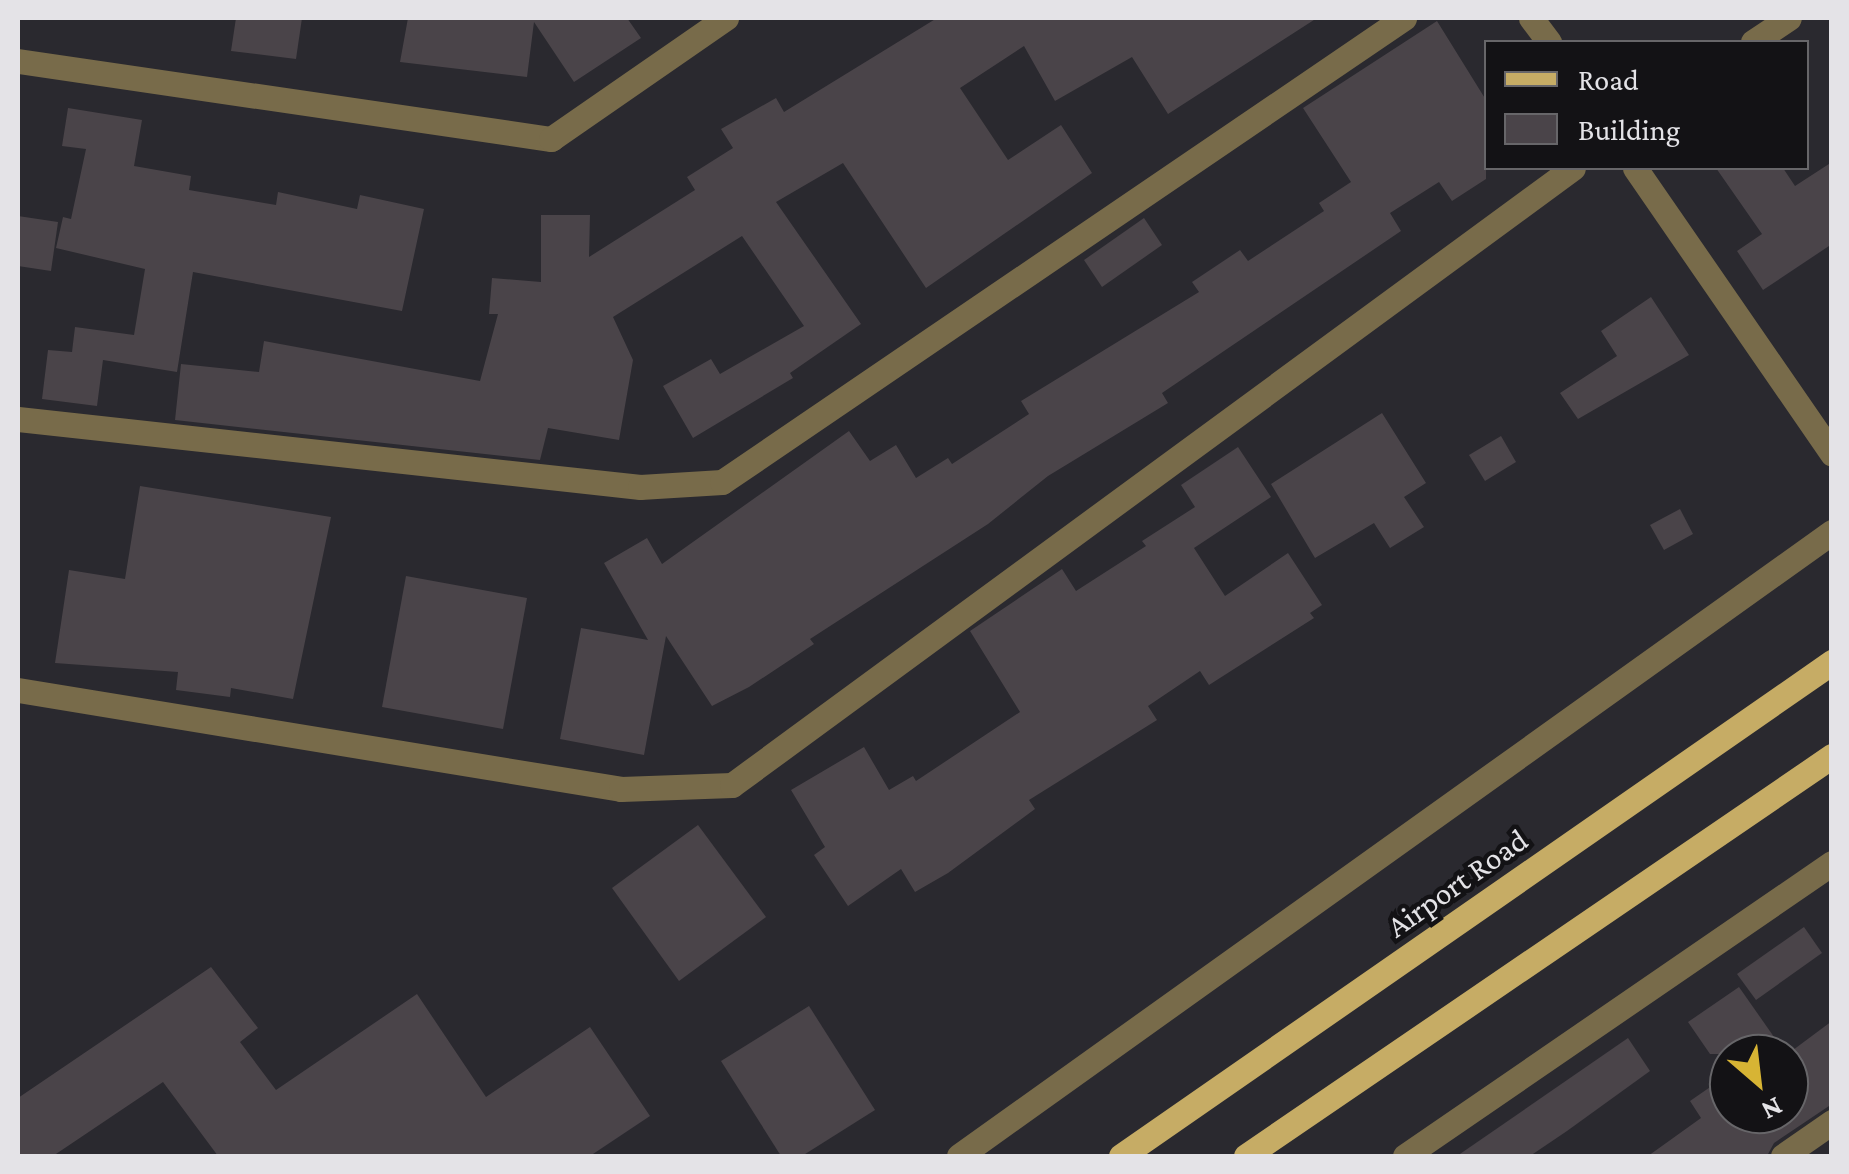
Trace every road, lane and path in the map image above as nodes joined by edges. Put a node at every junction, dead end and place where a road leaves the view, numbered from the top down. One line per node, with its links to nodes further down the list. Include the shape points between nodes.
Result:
1 (726, 18): 7 (street, via 551,139)
2 (1404, 18): 10 (street, via 722,482 640,487)
3 (1531, 18): 5 (street)
4 (1789, 18): 6 (street)
5 (1547, 40)
6 (1756, 40)
7 (18, 61)
8 (1570, 170): 14 (street, via 732,785 621,789)
9 (1636, 170): 11 (street)
10 (18, 418)
11 (1832, 454)
12 (1832, 532): 18 (street)
13 (1832, 662): 19 (main road, Airport Road)
14 (18, 690)
15 (1832, 756): 20 (main road)
16 (1832, 863): 21 (street)
17 (1832, 1122): 22 (street)
18 (960, 1156)
19 (1120, 1156)
20 (1246, 1156)
21 (1405, 1156)
22 (1783, 1156)

